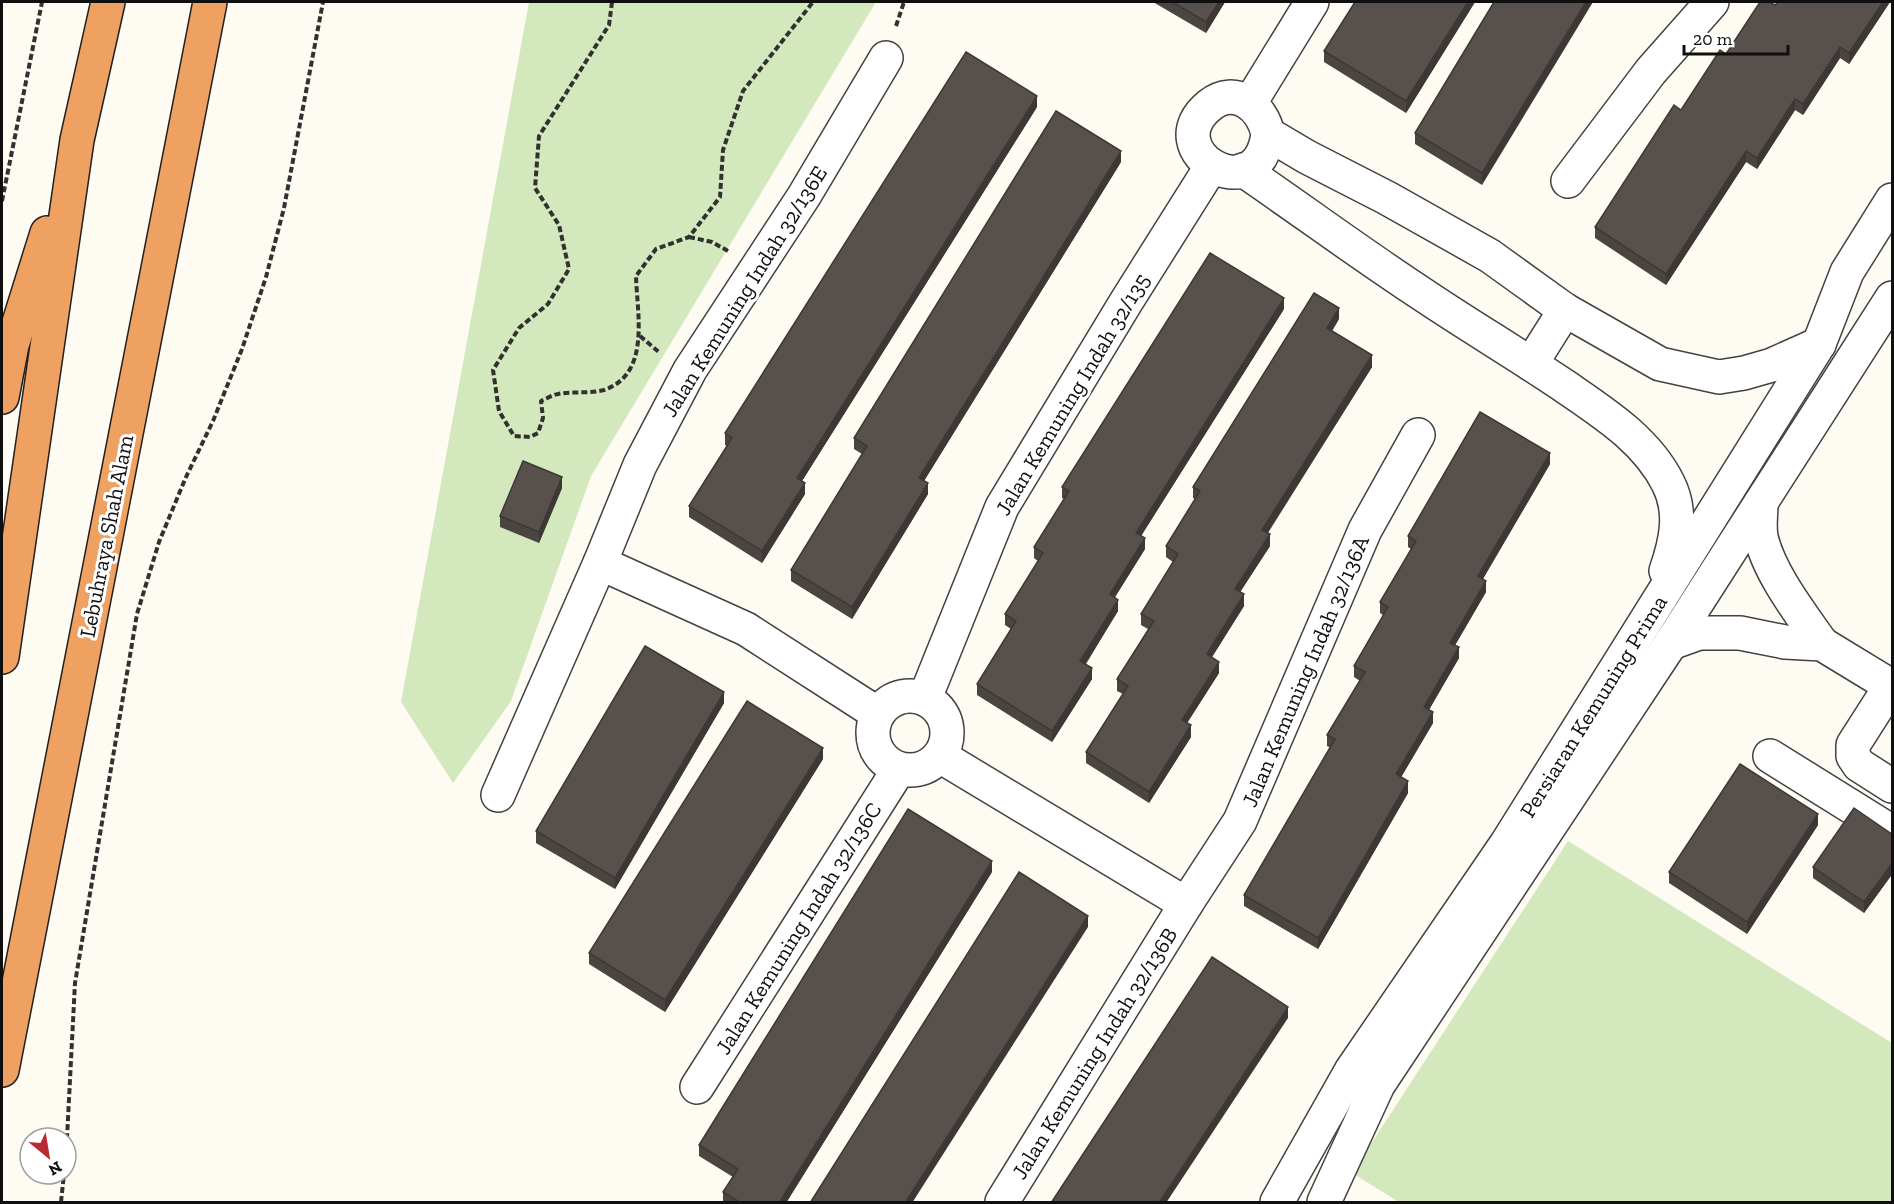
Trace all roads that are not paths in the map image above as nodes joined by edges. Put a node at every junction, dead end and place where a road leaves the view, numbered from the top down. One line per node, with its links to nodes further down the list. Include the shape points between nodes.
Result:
1 (108, 2): 8 (highway)
2 (210, 2): 34 (highway, Lebuhraya Shah Alam)
3 (1312, 2): 6 (street)
4 (1712, 2): 10 (street, via 1651,71)
5 (886, 58): 19 (street, Jalan Kemuning Indah 32/136E, via 804,196 690,370 640,465)
6 (1250, 103): 7 (street, via 1259,111); 9 (street, via 1238,99 1219,101 1203,111 1196,122 1196,147 1202,158)
7 (1268, 134): 9 (street, via 1266,146 1253,165); 13 (street, via 1490,256)
8 (77, 140): 16 (highway, via 12,345); 23 (highway)
9 (1227, 168): 15 (street); 25 (street, Jalan Kemuning Indah 32/135, via 1126,302 1002,507)
10 (1568, 181)
11 (1893, 200): 14 (street, Persiaran Kemuning Prima, via 1847,272)
12 (1893, 298): 18 (street, Persiaran Kemuning Prima)
13 (1565, 310): 14 (street, via 1660,364 1719,377 1772,364); 15 (street)
14 (1819, 344): 20 (street, Persiaran Kemuning Prima)
15 (1531, 364): 20 (street, via 1616,422 1650,455 1669,484 1677,532)
16 (2, 397)
17 (1418, 435): 33 (street, Jalan Kemuning Indah 32/136A, via 1365,530 1240,821)
18 (1761, 503): 21 (street, Persiaran Kemuning Prima); 22 (street, via 1761,536 1773,566)
19 (600, 563): 26 (street, via 746,629); 31 (street, Jalan Kemuning Indah 32/136E)
20 (1650, 614): 37 (street, Persiaran Kemuning Prima, via 1507,843 1351,1071)
21 (1671, 643): 22 (street, via 1699,633 1740,633); 38 (street, Persiaran Kemuning Prima, via 1378,1085)
22 (1822, 644): 24 (street)
23 (2, 657)
24 (1892, 685): 30 (street, via 1853,745 1852,756 1859,765)
25 (925, 698): 26 (street, via 915,695 894,699); 27 (street, via 935,704 947,723 946,746)
26 (878, 714): 29 (street, via 874,724 875,746 889,764)
27 (940, 756): 29 (street, via 922,768); 33 (street)
28 (1770, 756): 32 (street)
29 (899, 769): 35 (street, Jalan Kemuning Indah 32/136C)
30 (1893, 786)
31 (498, 795)
32 (1893, 832)
33 (1186, 904): 36 (street, Jalan Kemuning Indah 32/136B)
34 (2, 1070)
35 (697, 1087)
36 (1002, 1203)
37 (1277, 1203)
38 (1324, 1203)

